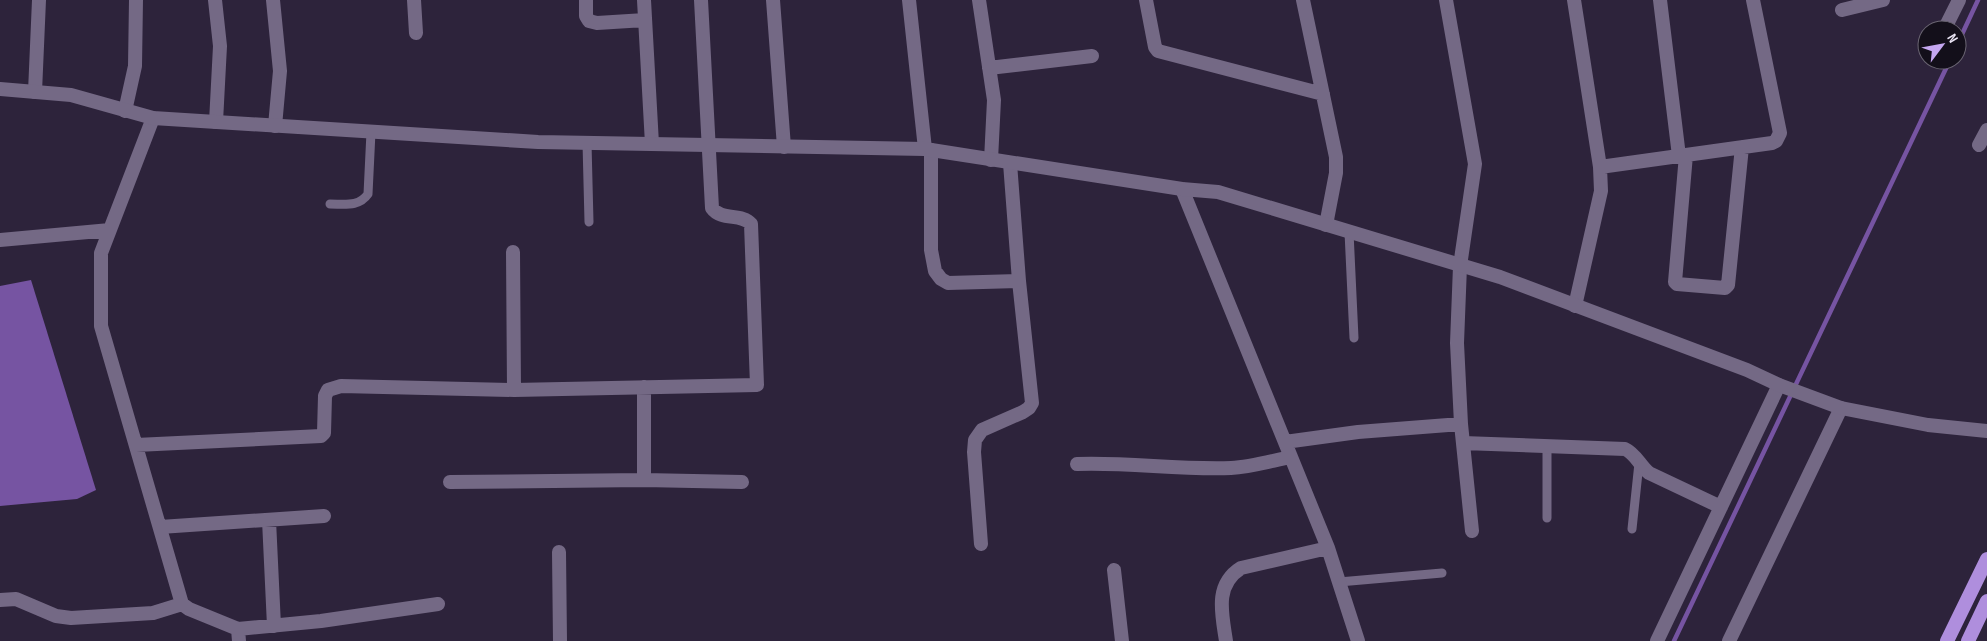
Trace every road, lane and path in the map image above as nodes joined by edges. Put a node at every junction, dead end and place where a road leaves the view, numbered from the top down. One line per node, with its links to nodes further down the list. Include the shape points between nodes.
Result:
1 (39, 0): 27 (street)
2 (136, 0): 29 (street, via 135,66)
3 (215, 0): 31 (street, via 220,46)
4 (273, 0): 32 (street, via 280,71)
5 (414, 0): 23 (street)
6 (586, 0): 21 (street, via 589,21)
7 (644, 0): 21 (street)
8 (701, 0): 37 (street)
9 (773, 0): 39 (street)
10 (909, 0): 41 (street)
11 (979, 0): 25 (street)
12 (1146, 0): 28 (street, via 1158,51)
13 (1303, 0): 28 (street)
14 (1446, 0): 54 (street, via 1475,164)
15 (1574, 0): 45 (street)
16 (1660, 0): 42 (street)
17 (1752, 0): 40 (street, via 1780,133 1772,143)
18 (1883, 0): 20 (street)
19 (1959, 0): 22 (street)
20 (1842, 10)
21 (645, 20): 36 (street)
22 (1949, 20)
23 (416, 33)
24 (1092, 56): 25 (street)
25 (989, 68): 43 (street, via 994,100)
26 (0, 89): 27 (street)
27 (35, 92): 29 (street, via 71,95)
28 (1323, 94): 49 (street, via 1336,157)
29 (125, 110): 30 (street)
30 (153, 118): 31 (street); 50 (street)
31 (216, 122): 32 (street)
32 (275, 126): 34 (street)
33 (1987, 130): 38 (street)
34 (371, 132): 35 (street); 47 (lane, via 368,194 364,201 356,204)
35 (586, 143): 36 (street); 48 (lane)
36 (652, 144): 37 (street)
37 (710, 145): 39 (street); 59 (street, via 712,208 720,214 748,220 751,224 757,385)
38 (1979, 145)
39 (784, 147): 41 (street)
40 (1742, 147): 42 (street); 42 (street, via 1728,285 1725,288 1675,282)
41 (928, 150): 43 (street); 55 (street, via 935,271 948,283)
42 (1683, 155): 45 (street)
43 (992, 160): 44 (street)
44 (1010, 163): 46 (street); 55 (street)
45 (1600, 167): 56 (street, via 1601,191)
46 (1182, 189): 49 (street, via 1218,192); 64 (street)
47 (330, 204)
48 (588, 222)
49 (1326, 225): 51 (street)
50 (110, 230): 52 (street); 66 (street, via 101,253 101,326)
51 (1349, 232): 54 (street); 57 (lane)
52 (0, 240)
53 (512, 252): 60 (street)
54 (1460, 266): 56 (street, via 1500,277); 62 (street, via 1457,343)
55 (1019, 281): 81 (street, via 1032,403 1030,408 982,430 975,440)
56 (1575, 306): 58 (street)
57 (1354, 338)
58 (1782, 386): 61 (street); 74 (street)
59 (644, 387): 60 (street); 71 (street)
60 (514, 390): 66 (street, via 334,387 325,396 324,433 321,436)
61 (1841, 408): 63 (street, via 1928,425); 100 (street)
62 (1461, 424): 64 (street, via 1358,432); 65 (street)
63 (1987, 431)
64 (1285, 442): 68 (street)
65 (1463, 443): 67 (street); 80 (street)
66 (136, 445): 78 (street)
67 (1547, 446): 69 (street, via 1618,448 1631,452); 76 (lane)
68 (1291, 456): 70 (street, via 1232,468); 82 (street)
69 (1639, 463): 74 (street, via 1649,474); 79 (lane)
70 (1077, 464)
71 (644, 480): 72 (street); 73 (street)
72 (450, 482)
73 (742, 482)
74 (1721, 507): 99 (street)
75 (324, 516): 77 (street)
76 (1547, 518)
77 (269, 520): 78 (street); 93 (street)
78 (160, 527): 91 (street)
79 (1632, 529)
80 (1472, 531)
81 (981, 544)
82 (1328, 548): 87 (street); 97 (street, via 1234,572 1223,589 1221,604)
83 (559, 552): 95 (street)
84 (1987, 559): 88 (highway)
85 (1114, 570): 96 (street)
86 (1442, 573): 87 (lane)
87 (1339, 582): 98 (street)
88 (1969, 595): 90 (highway); 101 (highway)
89 (0, 600): 91 (street, via 16,599 56,616 71,618 153,613)
90 (1986, 602): 102 (highway)
91 (182, 604): 94 (street)
92 (438, 604): 93 (street)
93 (274, 626): 94 (street)
94 (238, 635)
95 (560, 641)
96 (1122, 641)
97 (1226, 641)
98 (1358, 641)
99 (1657, 641)
100 (1729, 641)
101 (1947, 641)
102 (1968, 641)

